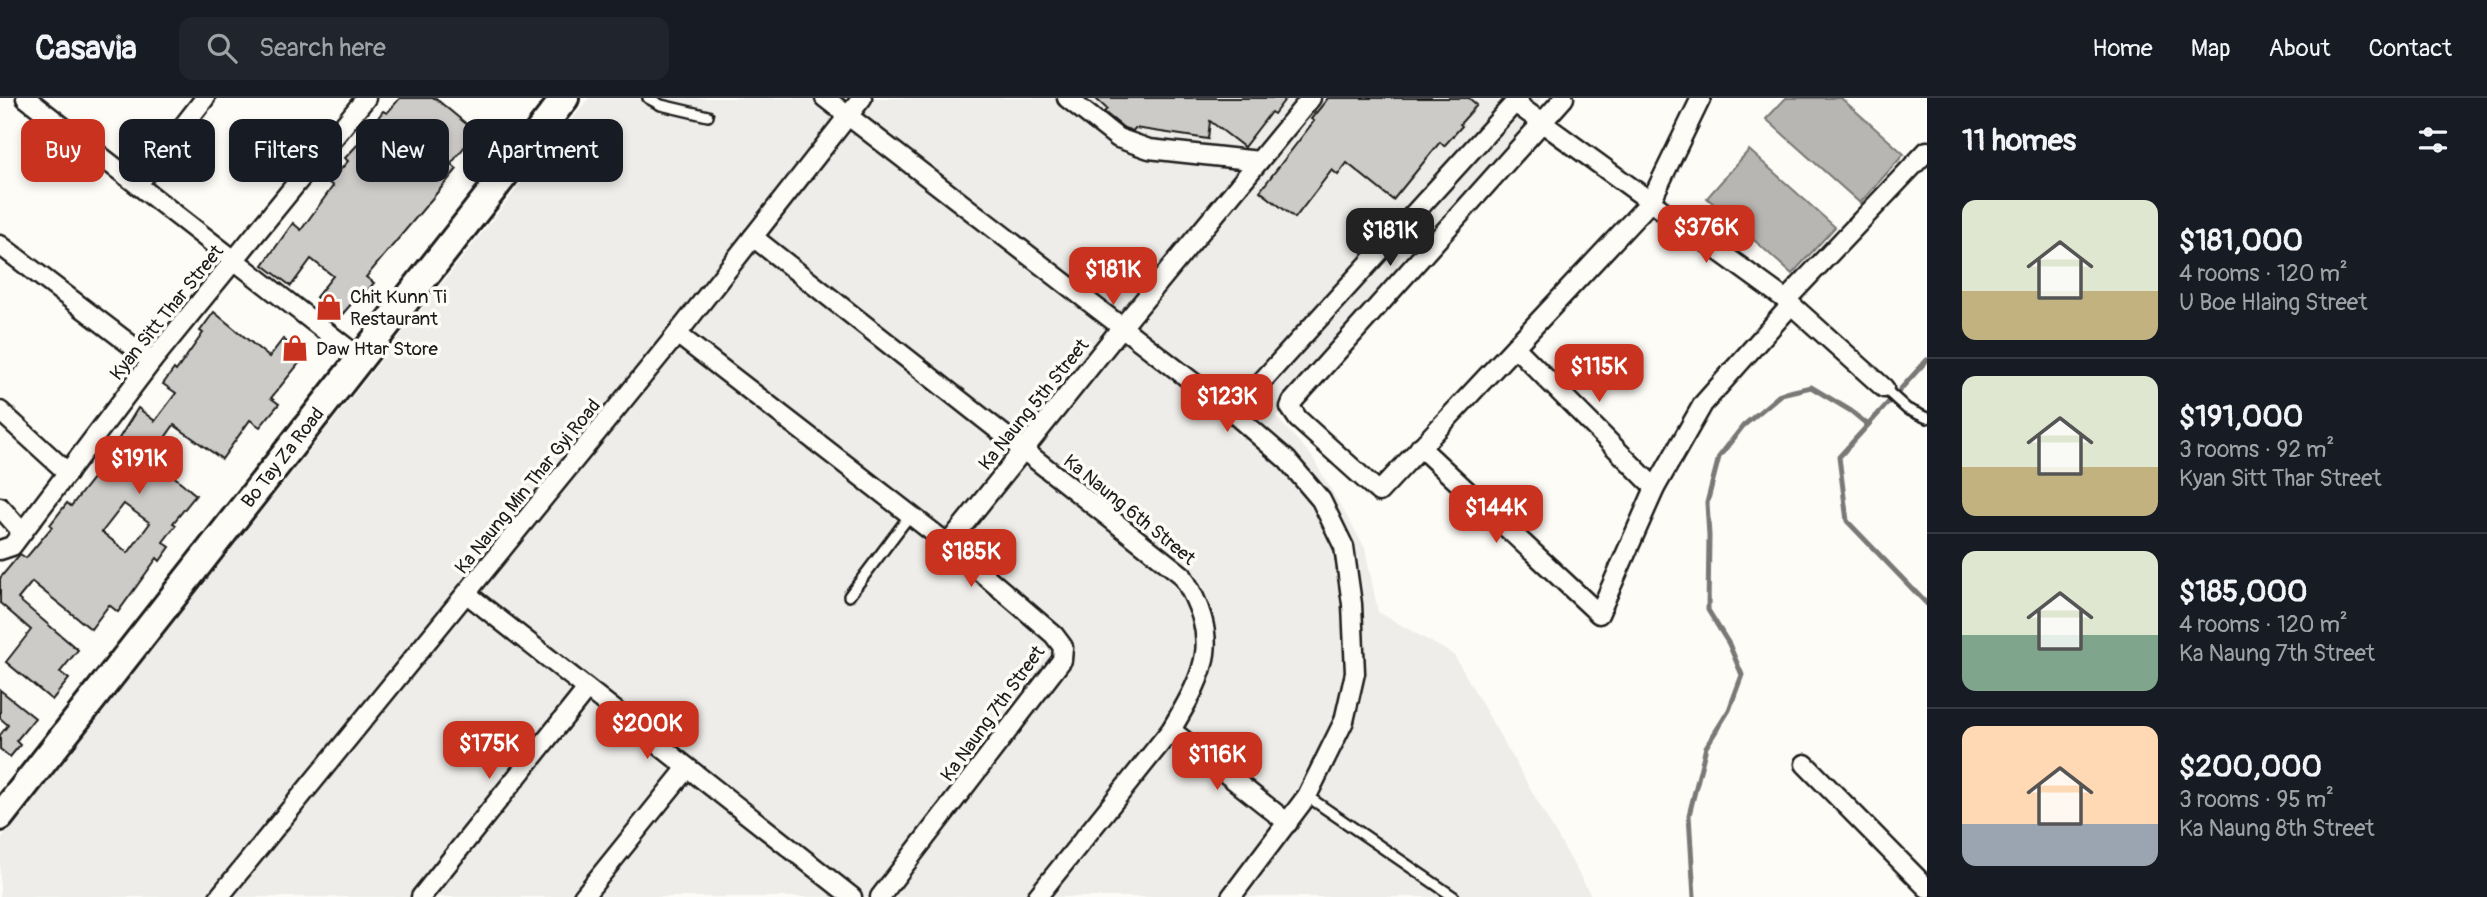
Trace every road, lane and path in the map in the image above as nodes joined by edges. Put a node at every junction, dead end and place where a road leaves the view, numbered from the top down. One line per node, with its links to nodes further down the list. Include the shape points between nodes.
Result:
1 (205, 98): 18 (street)
2 (366, 98): 22 (street, Kyan Sitt Thar Street)
3 (565, 98): 27 (main road, Bo Tay Za Road)
4 (648, 98): 13 (lane)
5 (825, 98): 14 (street)
6 (862, 98): 14 (street, Ka Naung Min Thar Gyi Road)
7 (1067, 98): 17 (street, via 1118,138 1149,149)
8 (1311, 98): 17 (street, Ka Naung 5th Street)
9 (1564, 98): 15 (street)
10 (1701, 98): 19 (street)
11 (31, 100): 18 (street)
12 (1517, 101): 15 (street); 31 (street)
13 (708, 116)
14 (848, 116): 20 (street, Ka Naung Min Thar Gyi Road); 24 (street)
15 (1544, 123): 19 (street); 33 (street, via 1290,407 1379,492)
16 (1927, 151): 23 (street)
17 (1259, 161): 24 (street, Ka Naung 5th Street)
18 (138, 184): 22 (street)
19 (1651, 201): 23 (street); 26 (street)
20 (754, 237): 25 (street, Ka Naung Min Thar Gyi Road); 34 (street, Ka Naung 6th Street)
21 (0, 245): 28 (street)
22 (234, 260): 27 (street); 28 (street, Kyan Sitt Thar Street)
23 (1788, 302): 29 (street); 36 (street, via 1703,404)
24 (1122, 327): 31 (street); 34 (street, Ka Naung 5th Street)
25 (677, 334): 38 (street, Ka Naung 7th Street); 42 (street, Ka Naung Min Thar Gyi Road)
26 (1515, 347): 33 (street); 36 (street)
27 (360, 358): 49 (main road, Bo Tay Za Road)
28 (152, 361): 35 (street, Kyan Sitt Thar Street)
29 (1884, 388): 32 (lane, via 1907,409)
30 (0, 411): 35 (street)
31 (1233, 412): 48 (street, via 1287,460 1321,500 1343,547 1352,604 1355,673 1344,721)
32 (1927, 418)
33 (1420, 447): 36 (street, via 1599,614)
34 (1023, 450): 40 (street, Ka Naung 5th Street); 45 (street, Ka Naung 6th Street, via 1182,575 1198,601 1205,625 1204,668)
35 (68, 473): 39 (street, Kyan Sitt Thar Street)
36 (1655, 488)
37 (0, 507): 39 (street)
38 (910, 514): 40 (street, Ka Naung 7th Street); 43 (lane)
39 (22, 532): 41 (street, Kyan Sitt Thar Street, via 12,546)
40 (948, 544): 56 (street, Ka Naung 7th Street, via 1054,635 1063,647 1062,660)
41 (0, 550)
42 (467, 594): 44 (street); 52 (street, Ka Naung Min Thar Gyi Road)
43 (849, 596)
44 (587, 689): 47 (street); 53 (street)
45 (1171, 730): 50 (street); 57 (street, Ka Naung 6th Street)
46 (1805, 764): 51 (street)
47 (687, 768): 54 (street); 55 (street)
48 (1307, 796): 50 (street); 59 (lane)
49 (0, 817)
50 (1288, 823): 58 (street)
51 (1927, 888)
52 (219, 897)
53 (421, 897)
54 (583, 897)
55 (852, 897)
56 (880, 897)
57 (1037, 897)
58 (1231, 897)
59 (1454, 897)

